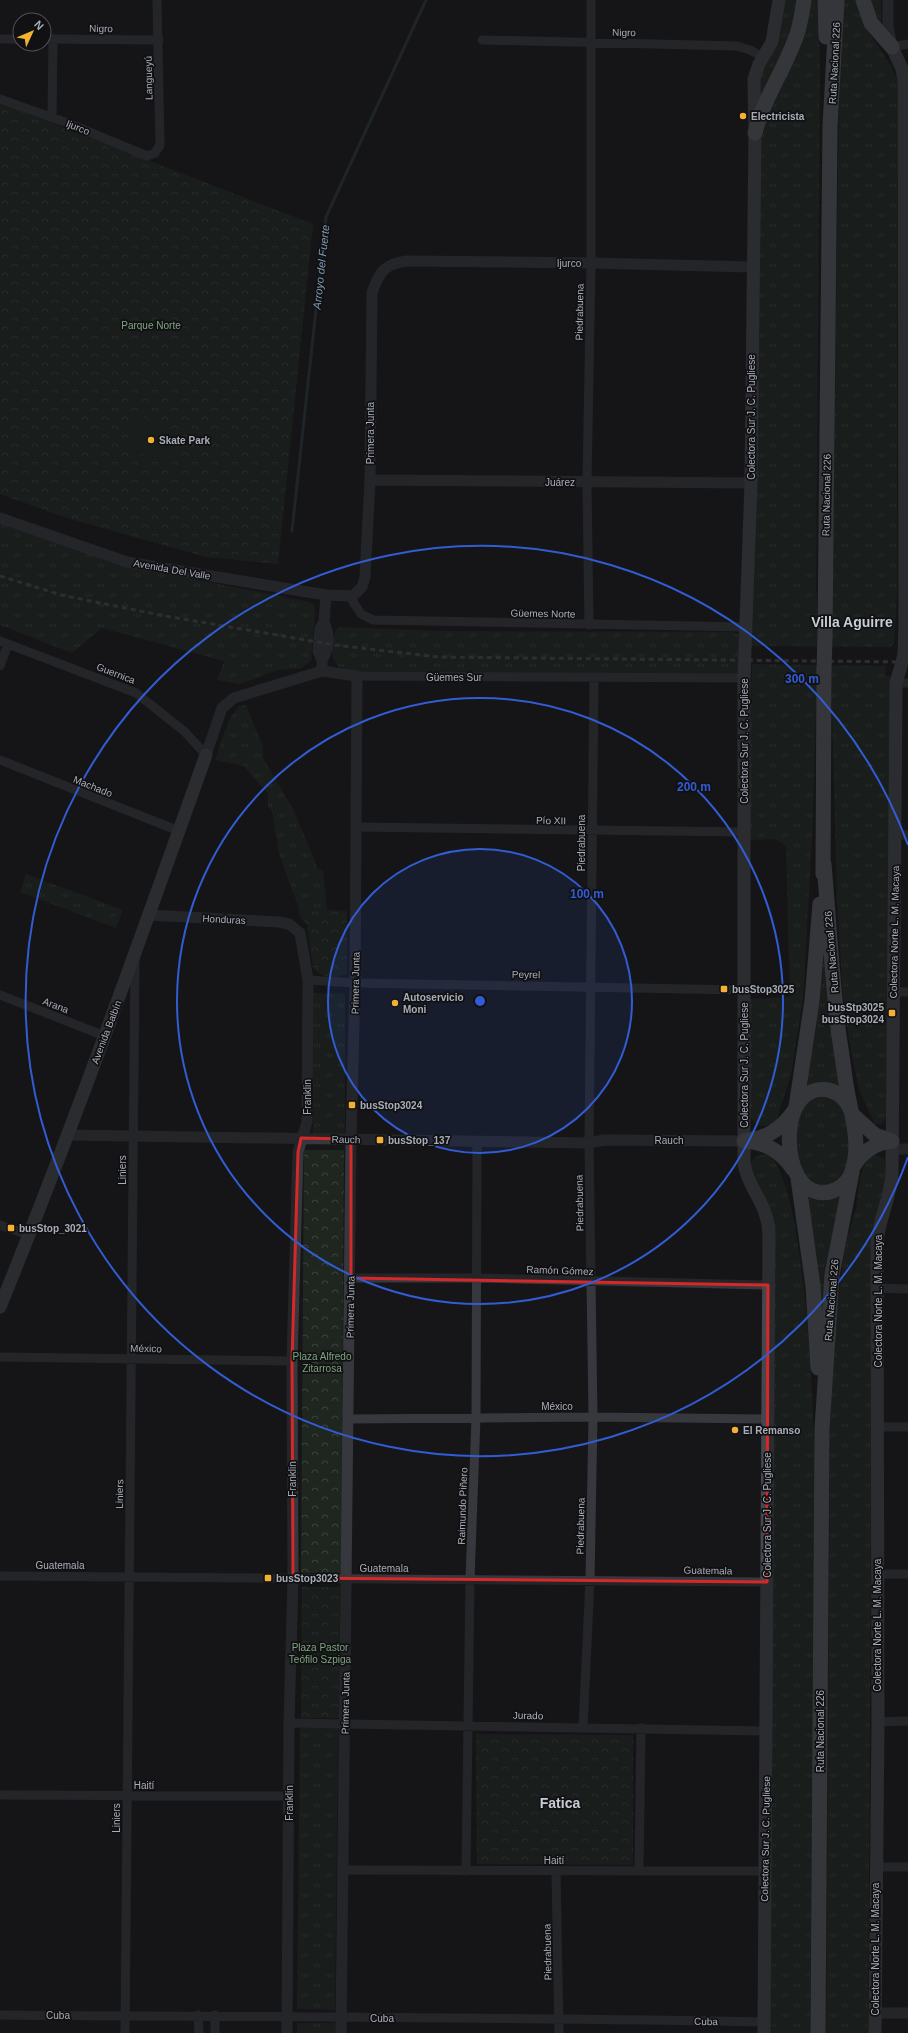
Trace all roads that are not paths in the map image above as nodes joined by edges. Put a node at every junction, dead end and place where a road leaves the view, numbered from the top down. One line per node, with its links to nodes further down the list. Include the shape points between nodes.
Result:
1 (157, 0): 12 (street, Langueyú)
2 (591, 0): 14 (street, Piedrabuena)
3 (779, 0): 18 (main road, Colectora Sur J. C. Pugliese, via 772,42)
4 (804, 0): 22 (highway, via 794,44 764,105)
5 (825, 0): 21 (highway, Ruta Nacional 226)
6 (837, 0): 21 (highway, Ruta Nacional 226)
7 (863, 0): 16 (highway, via 871,23)
8 (888, 0): 16 (street, Colectora Norte L. M. Macaya, via 888,27)
9 (0, 39): 10 (street)
10 (12, 39)
11 (52, 39): 12 (street, Nigro)
12 (159, 40): 23 (street, Langueyú, via 160,145)
13 (482, 40): 14 (street, Nigro)
14 (591, 42): 18 (street, Nigro, via 737,46); 24 (street, Piedrabuena)
15 (908, 44): 16 (street)
16 (892, 47): 25 (main road, Colectora Norte L. M. Macaya, via 902,68 904,80)
17 (49, 52): 20 (street)
18 (763, 57): 22 (main road, Colectora Sur J. C. Pugliese, via 756,72 754,86)
19 (0, 99): 20 (street, Ijurco)
20 (52, 118): 23 (street, Ijurco, via 147,156)
21 (830, 126): 52 (highway, Ruta Nacional 226, bridge)
22 (755, 133): 27 (main road, Colectora Sur J. C. Pugliese)
23 (155, 153)
24 (591, 263): 26 (street, Ijurco, via 406,261); 27 (street, Ijurco); 29 (street, Piedrabuena)
25 (906, 264): 31 (main road, Colectora Norte L. M. Macaya)
26 (387, 267): 28 (street, Primera Junta, via 378,278 372,298)
27 (752, 267): 30 (main road, Colectora Sur J. C. Pugliese)
28 (370, 480): 29 (street, Juárez); 34 (street, Primera Junta, via 365,577 360,590)
29 (587, 482): 30 (street, Juárez); 35 (street, Piedrabuena)
30 (751, 483): 36 (main road, Colectora Sur J. C. Pugliese)
31 (907, 483): 37 (main road, Colectora Norte L. M. Macaya)
32 (0, 518): 33 (street, Avenida Del Valle, via 127,562)
33 (326, 595): 34 (street, Avenida Del Valle); 39 (street, via 324,622 329,634 327,652)
34 (350, 597): 35 (street, Güemes Norte, via 361,614 374,620)
35 (589, 625): 36 (street, Güemes Norte)
36 (746, 627): 43 (main road, Colectora Sur J. C. Pugliese)
37 (906, 627): 44 (main road, Colectora Norte L. M. Macaya)
38 (4, 643): 40 (street); 45 (street, Guernica, via 136,693 184,731)
39 (322, 665): 41 (street, Güemes Sur); 45 (street, Güemes Sur, via 228,701 218,717)
40 (0, 666)
41 (357, 676): 42 (street, Güemes Sur); 47 (street, Primera Junta)
42 (594, 678): 43 (street, Güemes Sur); 49 (street, Piedrabuena)
43 (744, 678): 50 (main road, Colectora Sur J. C. Pugliese)
44 (902, 683): 51 (main road, Colectora Norte L. M. Macaya)
45 (206, 755): 48 (main road, Avenida Balbín)
46 (0, 760): 48 (street, Machado)
47 (357, 827): 49 (street, Pío XII); 57 (street, Primera Junta)
48 (179, 831): 53 (main road, Avenida Balbín)
49 (592, 831): 50 (street, Pío XII); 58 (street, Piedrabuena)
50 (745, 832): 59 (main road, Colectora Sur J. C. Pugliese)
51 (902, 835): 60 (main road, Colectora Norte L. M. Macaya)
52 (824, 864): 64 (highway, Ruta Nacional 226, via 812,1001); 65 (highway, Ruta Nacional 226, via 836,1011)
53 (149, 915): 54 (street, Honduras, via 279,922); 55 (main road, Avenida Balbín)
54 (297, 929): 56 (street, Franklin, via 301,938)
55 (135, 955): 63 (main road, Avenida Balbín); 67 (street, Liniers)
56 (308, 980): 57 (street, Peyrel); 68 (street, Franklin, via 307,1122)
57 (355, 983): 58 (street, Peyrel); 69 (street, Primera Junta)
58 (592, 985): 59 (street, Peyrel); 72 (street, Piedrabuena)
59 (744, 990): 71 (main road, Colectora Sur J. C. Pugliese)
60 (892, 992): 61 (street); 73 (main road, Colectora Norte L. M. Macaya)
61 (908, 992)
62 (0, 995): 63 (street, Arana)
63 (105, 1036): 66 (main road, Avenida Balbín)
64 (795, 1109): 65 (highway, Ruta Nacional 226, via 803,1098 813,1091 827,1089 841,1096); 71 (highway, via 768,1135); 76 (highway, Ruta Nacional 226, via 791,1122 790,1142)
65 (851, 1112): 73 (highway, via 876,1135); 75 (highway, Ruta Nacional 226, via 856,1141)
66 (67, 1135): 67 (street, Rauch); 78 (main road, Avenida Balbín)
67 (133, 1136): 68 (street, Rauch); 87 (street, Liniers)
68 (302, 1138): 69 (street, Rauch); 88 (street, Franklin, via 298,1152)
69 (351, 1139): 70 (street, Rauch); 79 (street, Primera Junta)
70 (477, 1141): 72 (street, Rauch); 80 (street, Raimundo Piñero)
71 (744, 1141): 72 (street, Rauch, via 604,1140); 76 (highway, via 768,1146 783,1156); 82 (main road, Colectora Sur J. C. Pugliese, via 745,1172 763,1204 769,1225)
72 (589, 1143): 81 (street, Piedrabuena)
73 (892, 1145): 74 (street); 75 (highway, via 880,1144 870,1148 859,1158); 83 (main road, Colectora Norte L. M. Macaya, via 891,1187 878,1231)
74 (908, 1149)
75 (852, 1170): 76 (highway, via 839,1188 824,1193 813,1191); 95 (highway, Ruta Nacional 226, via 832,1275)
76 (797, 1176): 95 (highway, Ruta Nacional 226, via 813,1286)
77 (0, 1224): 78 (street)
78 (29, 1235): 85 (main road, Avenida Balbín)
79 (351, 1278): 80 (street, Ramón Gómez); 91 (street, Primera Junta)
80 (477, 1278): 81 (street, Ramón Gómez); 90 (street, Raimundo Piñero)
81 (592, 1282): 82 (street, Ramón Gómez); 89 (street, Piedrabuena)
82 (768, 1285): 92 (main road, Colectora Sur J. C. Pugliese)
83 (878, 1288): 84 (street); 93 (main road, Colectora Norte L. M. Macaya)
84 (908, 1289)
85 (0, 1307)
86 (0, 1357): 87 (street, México)
87 (131, 1359): 88 (street, México); 99 (street, Liniers)
88 (292, 1361): 100 (street, Franklin)
89 (594, 1417): 90 (street, México); 92 (street, México); 103 (street, Piedrabuena)
90 (476, 1418): 91 (street, México); 102 (street, Raimundo Piñero)
91 (348, 1419): 101 (street, Primera Junta)
92 (767, 1419): 104 (main road, Colectora Sur J. C. Pugliese)
93 (877, 1427): 94 (street); 96 (main road, Colectora Norte L. M. Macaya)
94 (908, 1427)
95 (822, 1429): 139 (highway, Ruta Nacional 226)
96 (877, 1574): 97 (street); 106 (main road, Colectora Norte L. M. Macaya)
97 (908, 1574)
98 (0, 1576): 99 (street, Guatemala)
99 (129, 1576): 100 (street, Guatemala); 114 (street, Liniers)
100 (293, 1578): 101 (street, Guatemala); 107 (street, Franklin)
101 (346, 1578): 102 (street, Guatemala); 108 (street, Primera Junta)
102 (470, 1580): 103 (street, Guatemala); 109 (street, Raimundo Piñero)
103 (590, 1580): 104 (street, Guatemala); 110 (street, Piedrabuena)
104 (767, 1582): 112 (main road, Colectora Sur J. C. Pugliese)
105 (908, 1721): 106 (street)
106 (878, 1722): 116 (main road, Colectora Norte L. M. Macaya)
107 (289, 1723): 108 (street, Jurado); 115 (street, Franklin)
108 (344, 1724): 109 (street, Jurado); 118 (street, Primera Junta)
109 (468, 1726): 110 (street, Jurado); 119 (street, Raimundo Piñero)
110 (583, 1727): 111 (street, Jurado)
111 (641, 1728): 112 (street, Jurado); 121 (street)
112 (766, 1730): 122 (main road, Colectora Sur J. C. Pugliese)
113 (0, 1795): 114 (street, Haití)
114 (127, 1796): 115 (street, Haití); 128 (street, Liniers)
115 (289, 1796): 129 (street, Franklin)
116 (875, 1867): 117 (street); 123 (main road, Colectora Norte L. M. Macaya)
117 (908, 1867)
118 (343, 1870): 119 (street, Haití); 130 (street, Primera Junta)
119 (466, 1871): 120 (street, Haití)
120 (556, 1871): 121 (street, Haití); 131 (street, Piedrabuena)
121 (639, 1871): 122 (street, Haití)
122 (765, 1871): 132 (main road, Colectora Sur J. C. Pugliese)
123 (876, 2013): 124 (street); 140 (main road, Colectora Norte L. M. Macaya)
124 (908, 2013)
125 (0, 2015): 128 (street, Cuba)
126 (198, 2015): 127 (street, Cuba); 128 (street, Cuba); 134 (street)
127 (215, 2015): 129 (street, Cuba); 135 (street)
128 (125, 2016): 133 (street, Liniers)
129 (287, 2016): 130 (street, Cuba); 136 (street, Franklin)
130 (341, 2018): 131 (street, Cuba); 137 (street, Primera Junta)
131 (559, 2018): 132 (street, Cuba); 138 (street, Piedrabuena)
132 (764, 2027)
133 (125, 2033)
134 (199, 2033)
135 (215, 2033)
136 (287, 2033)
137 (341, 2033)
138 (559, 2033)
139 (818, 2033)
140 (876, 2033)

